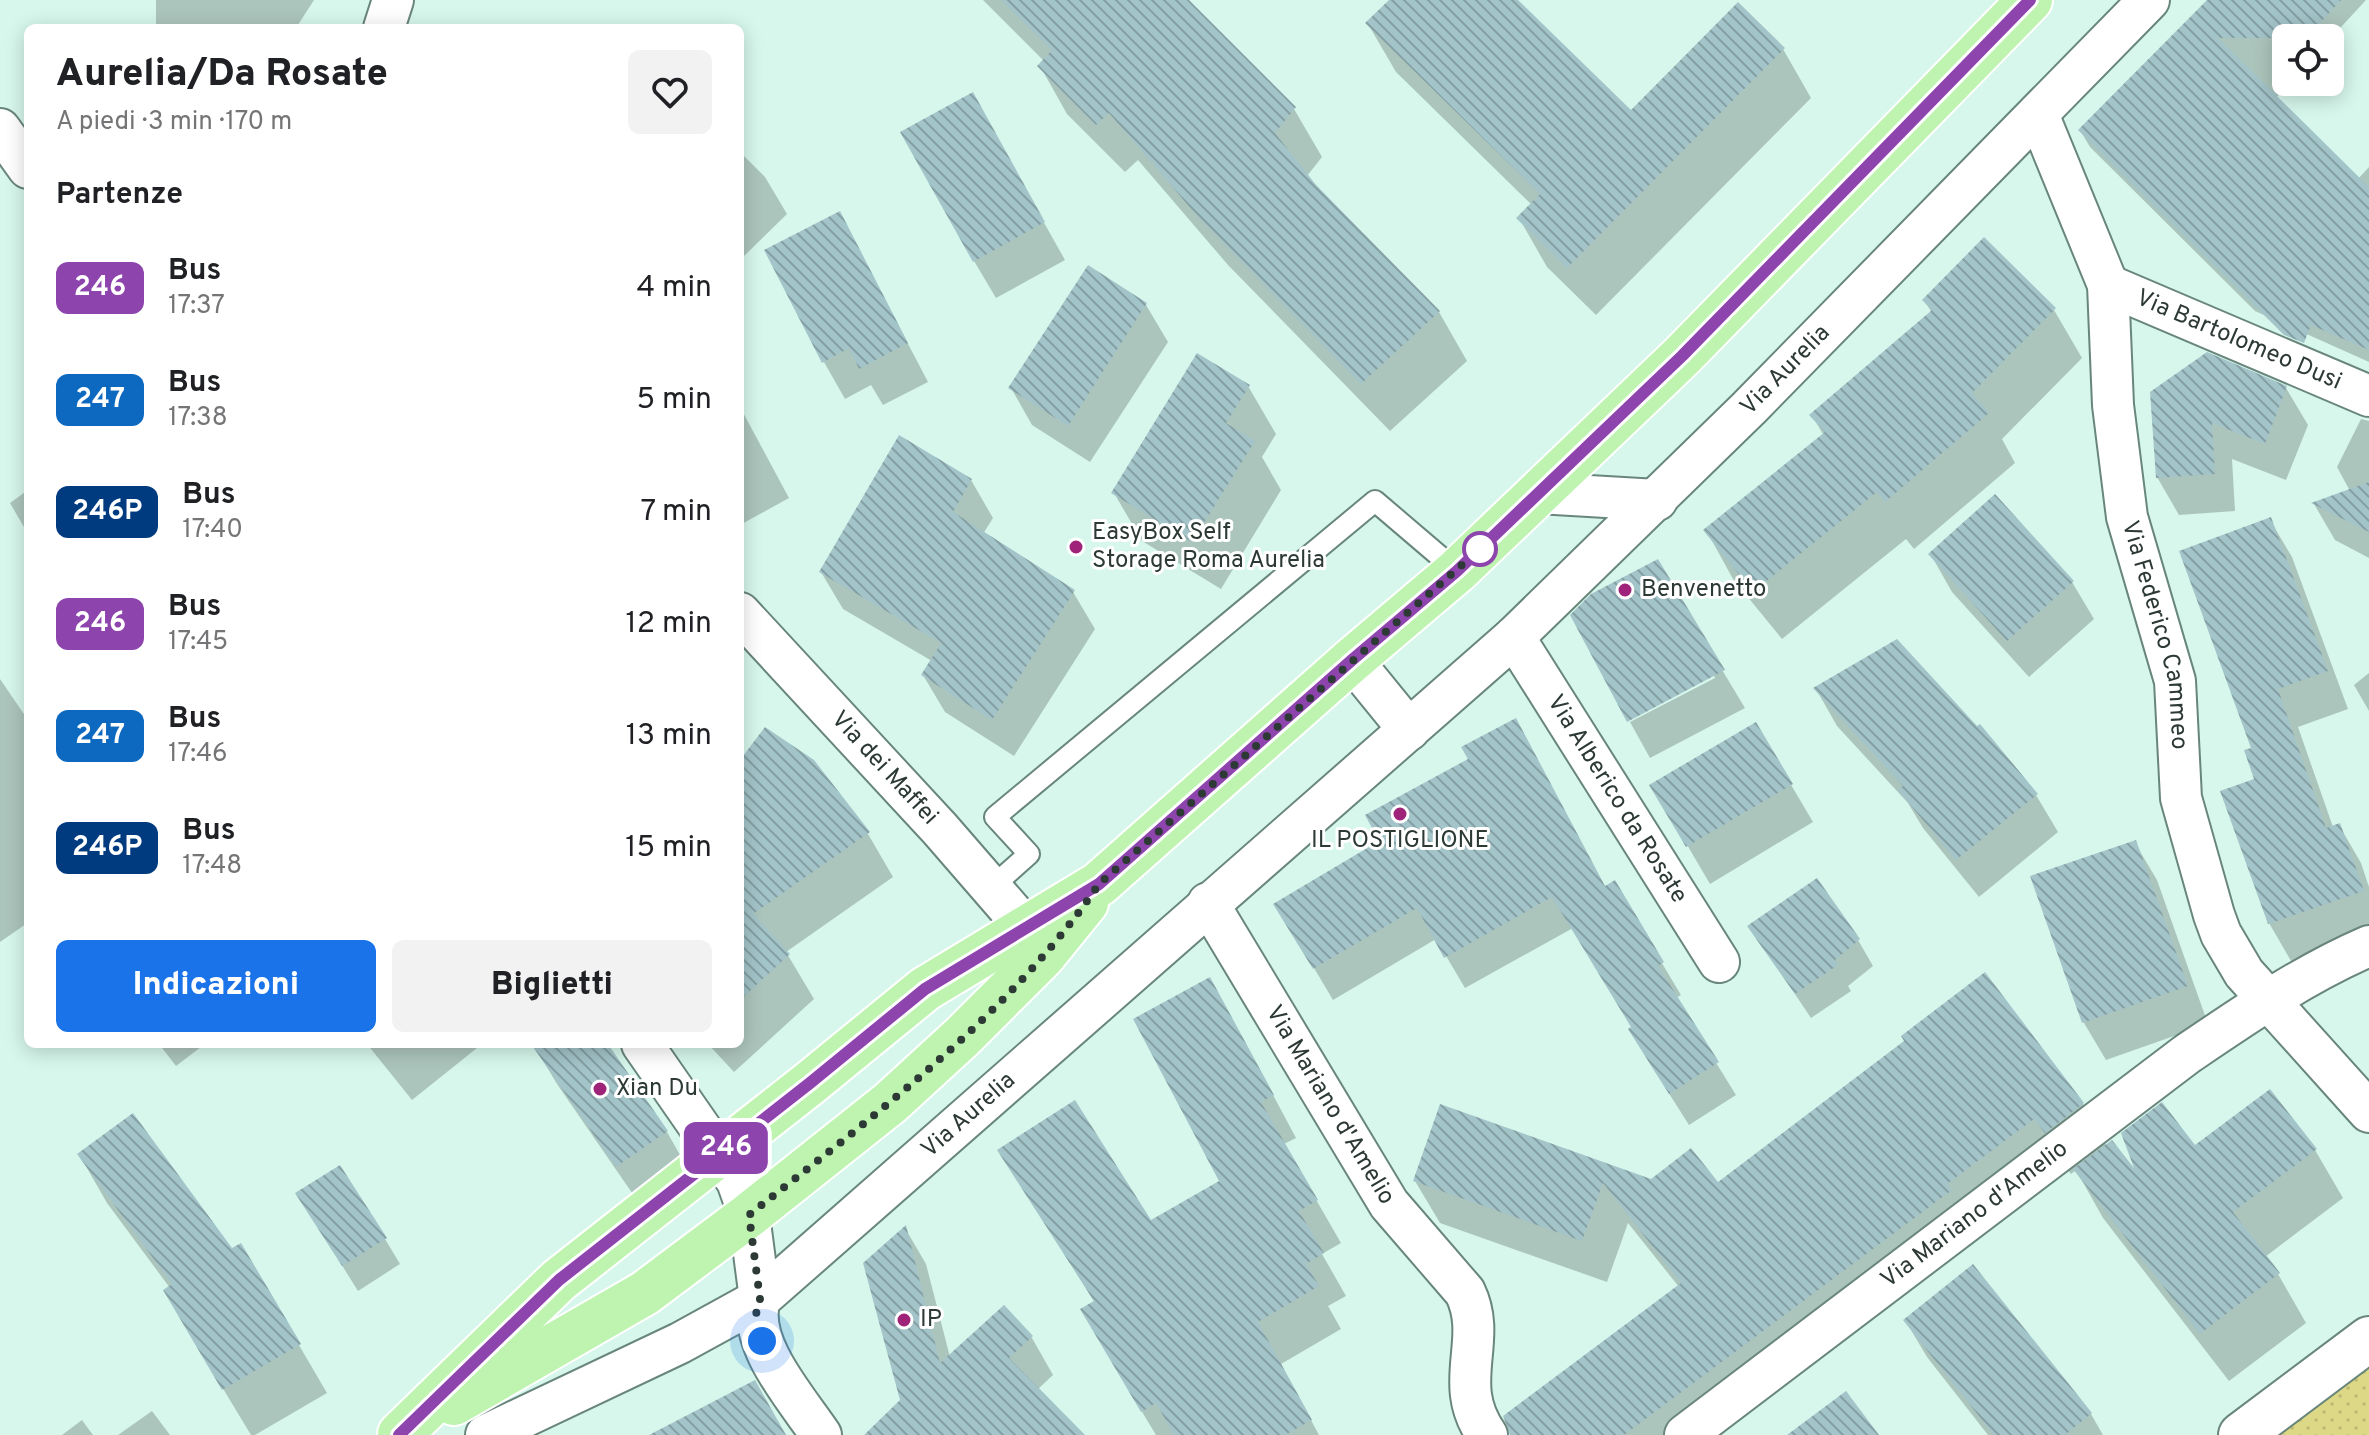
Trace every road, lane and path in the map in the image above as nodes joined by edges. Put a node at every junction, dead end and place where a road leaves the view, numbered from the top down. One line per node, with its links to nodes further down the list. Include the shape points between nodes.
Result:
1 (393, 0): 4 (street)
2 (2030, 0): 10 (main road, via 1682,356)
3 (2149, 0): 5 (street, Via Aurelia)
4 (385, 24)
5 (2038, 114): 8 (street, Via Federico Cammeo); 11 (street, Via Aurelia)
6 (0, 129): 7 (street)
7 (24, 162)
8 (2108, 285): 9 (street, Via Bartolomeo Dusi); 23 (street, Via Federico Cammeo, via 2119,465 2127,517 2175,681 2181,798 2221,934 2244,973)
9 (2369, 396)
10 (1538, 493): 11 (street); 12 (main road)
11 (1657, 500): 14 (street, Via Aurelia)
12 (1457, 571): 15 (main road); 18 (lane, via 1375,501 995,817 1029,854)
13 (744, 617): 18 (street, Via dei Maffei)
14 (1514, 637): 16 (street, Via Aurelia); 22 (street, Via Alberico da Rosate)
15 (1352, 660): 16 (street); 17 (main road)
16 (1409, 730): 19 (street, Via Aurelia)
17 (1099, 884): 20 (main road); 27 (main road, via 1043,956 962,1037 890,1103)
18 (992, 887): 20 (street, Via dei Maffei)
19 (1208, 903): 28 (street, Via Aurelia); 33 (street, Via Mariano d'Amelio, via 1389,1204 1465,1292 1473,1319 1470,1397)
20 (1025, 927): 26 (main road, via 925,989)
21 (2369, 946): 23 (street, Via Mariano d'Amelio)
22 (1719, 962)
23 (2268, 999): 25 (street, Via Federico Cammeo); 34 (street, Via Mariano d'Amelio, via 2187,1054)
24 (645, 1048): 26 (street)
25 (2369, 1112)
26 (719, 1153): 27 (street, via 737,1181); 30 (main road, via 559,1280)
27 (749, 1215): 28 (street); 30 (main road, via 645,1293)
28 (760, 1299): 31 (street, Via Aurelia); 32 (street, via 758,1329 767,1354)
29 (2369, 1339): 35 (street)
30 (399, 1435)
31 (486, 1435)
32 (821, 1435)
33 (1487, 1435)
34 (1685, 1435)
35 (2241, 1435)

